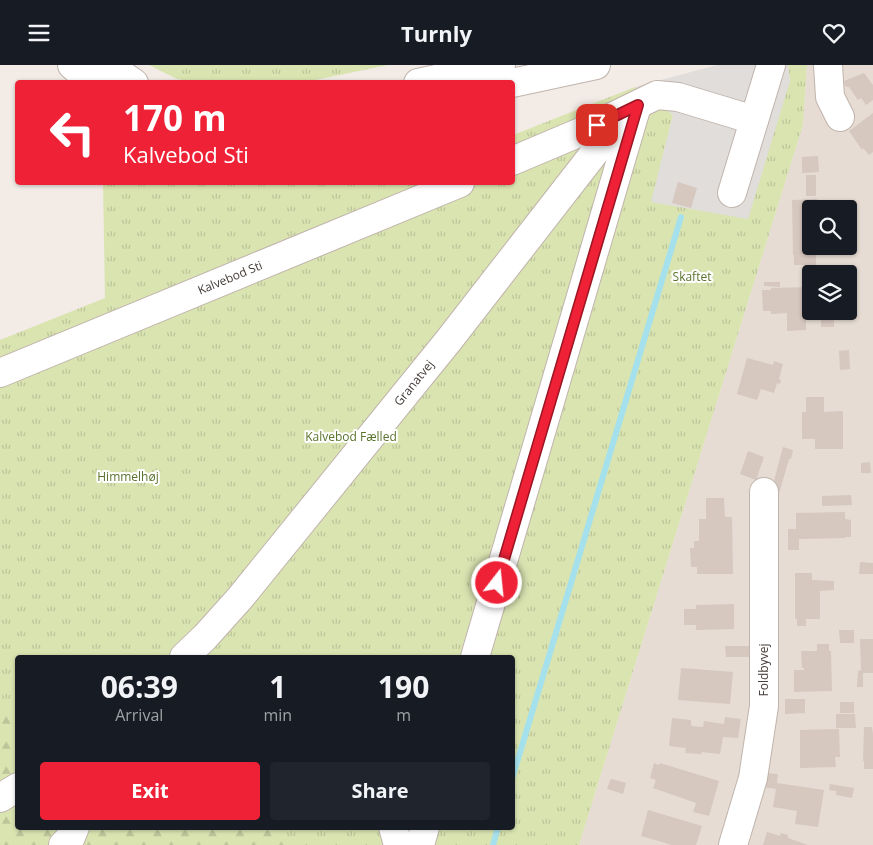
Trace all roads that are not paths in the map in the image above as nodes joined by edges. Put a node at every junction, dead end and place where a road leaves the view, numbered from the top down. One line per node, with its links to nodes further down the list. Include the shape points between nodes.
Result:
1 (72, 65): 7 (street)
2 (108, 65): 8 (street)
3 (501, 65): 9 (street)
4 (596, 65): 10 (street)
5 (771, 65): 13 (street)
6 (828, 65): 12 (street, via 830,97)
7 (90, 80)
8 (130, 80)
9 (432, 80)
10 (515, 82)
11 (638, 105): 13 (street, via 657,95 678,97); 14 (street); 19 (street, Granatvej, via 609,134 449,340 240,598); 20 (street)
12 (840, 117)
13 (754, 120): 16 (street)
14 (515, 160)
15 (455, 185): 17 (street, Kalvebod Sti)
16 (732, 193)
17 (0, 373)
18 (764, 492): 29 (street, Foldbyvej, via 764,706 753,778)
19 (186, 655)
20 (476, 655)
21 (15, 789): 22 (street)
22 (0, 798)
23 (74, 830): 26 (street)
24 (394, 830): 27 (street)
25 (424, 830): 28 (street)
26 (63, 845)
27 (398, 845)
28 (420, 845)
29 (733, 845)

